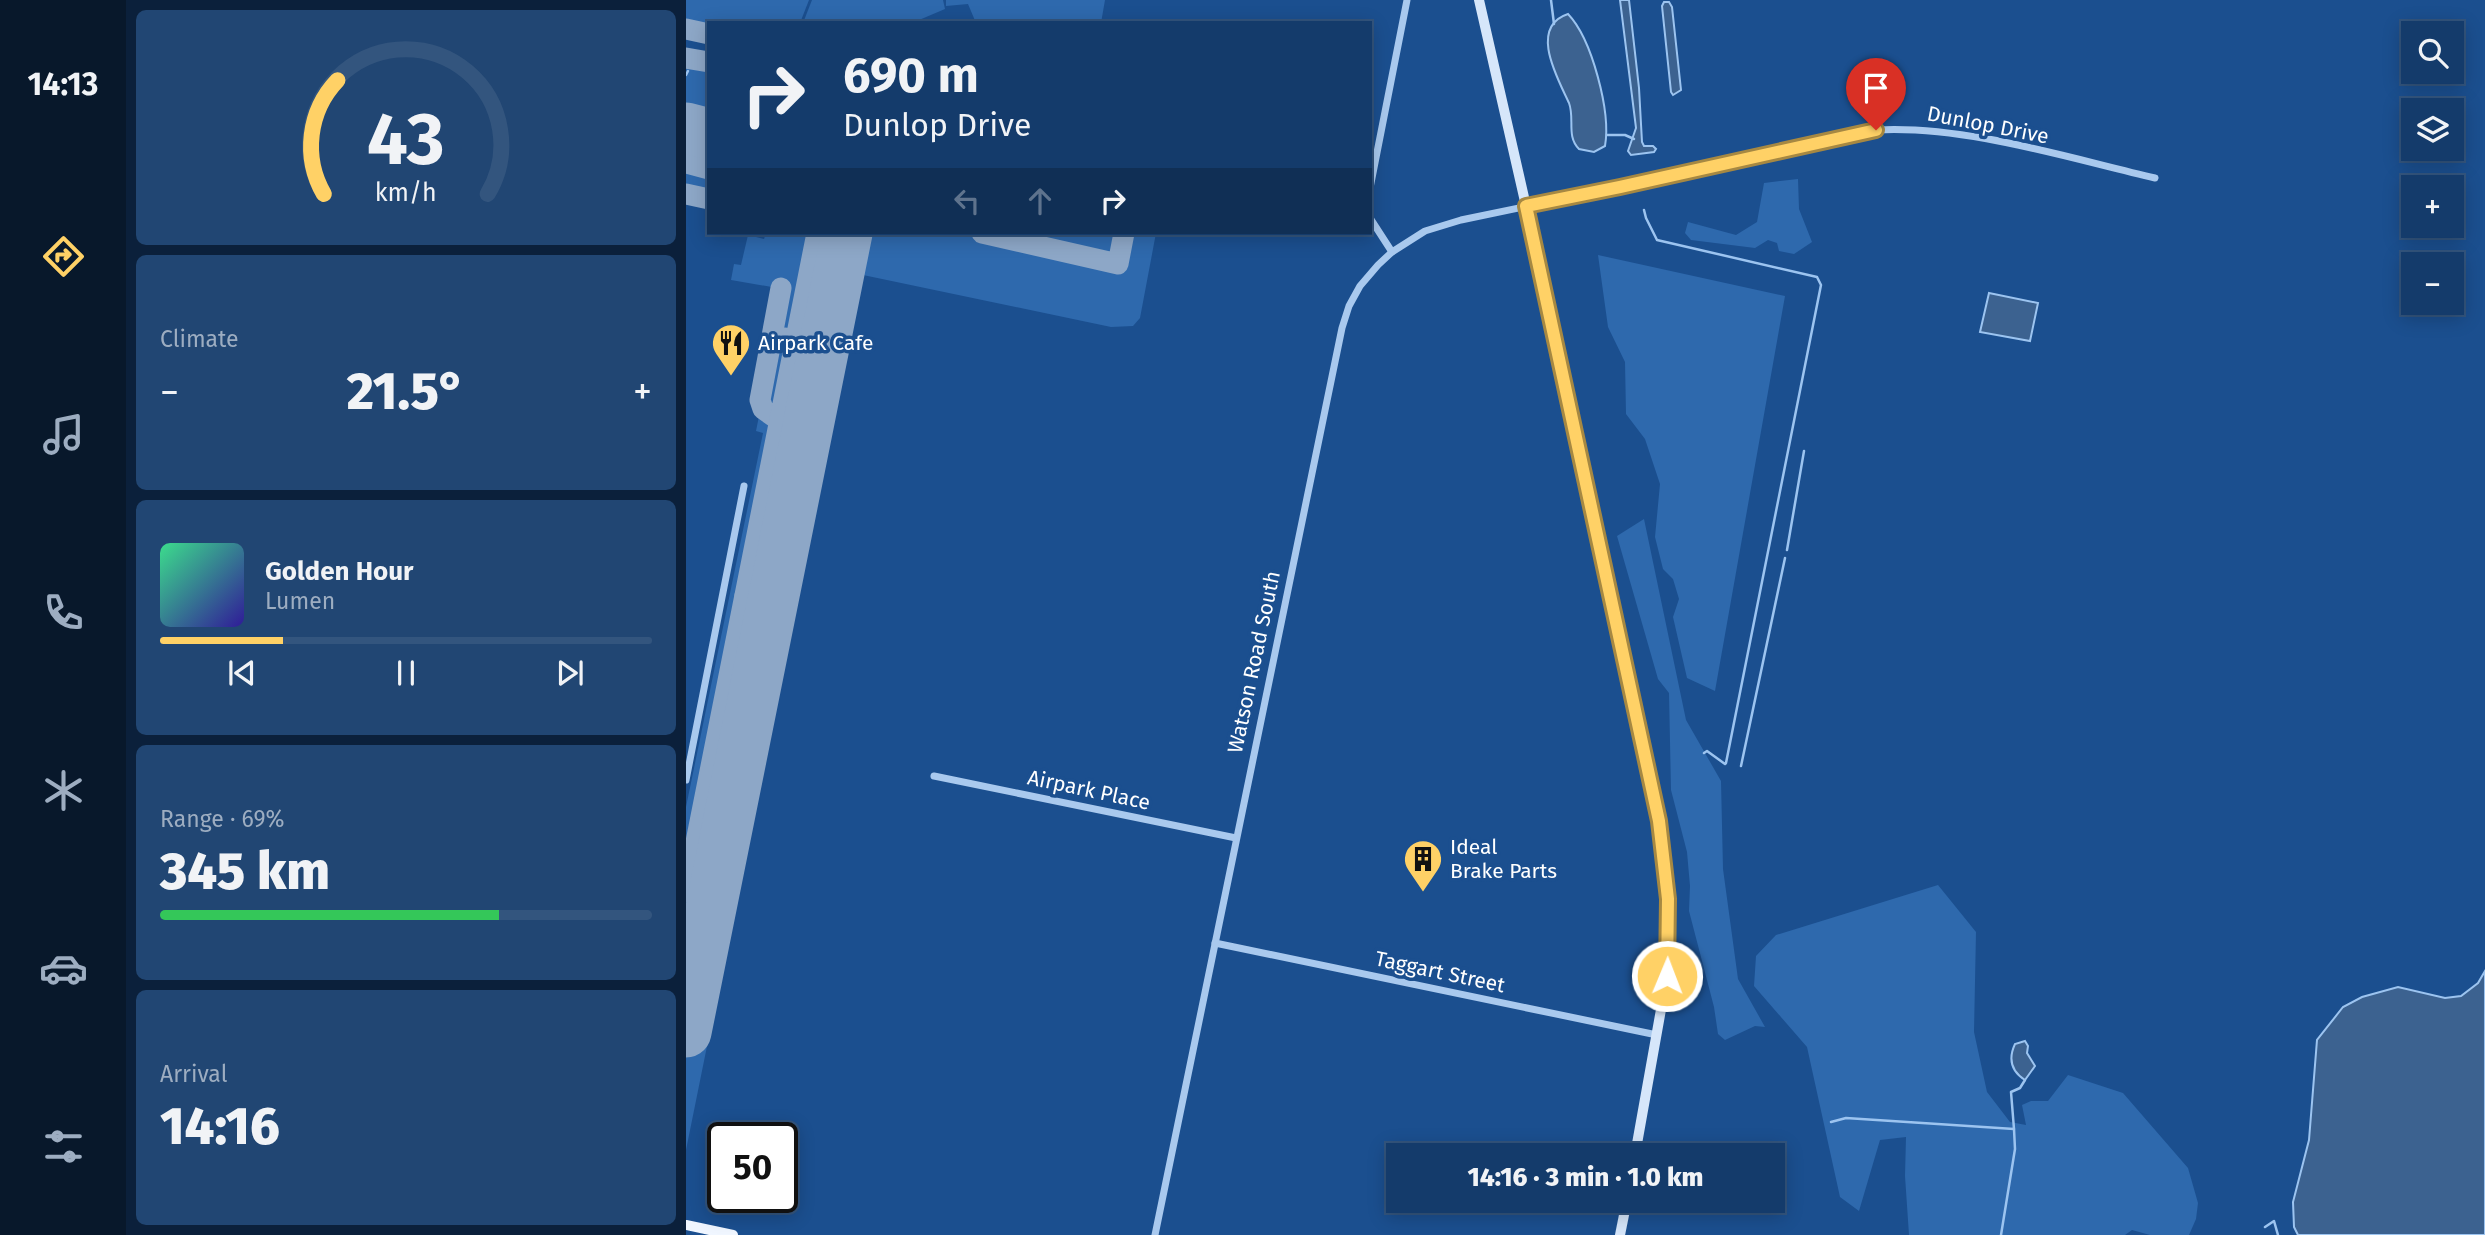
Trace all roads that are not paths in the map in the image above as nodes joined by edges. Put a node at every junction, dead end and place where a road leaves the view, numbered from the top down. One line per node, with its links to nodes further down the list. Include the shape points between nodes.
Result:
1 (1407, 0): 3 (street)
2 (1479, 0): 5 (main road)
3 (1372, 178)
4 (2155, 178): 5 (street, Dunlop Drive, via 1909,128 1860,132)
5 (1526, 206): 7 (street, Watson Road South, via 1425,232); 13 (main road, via 1659,821 1668,899 1667,976)
6 (1372, 221): 7 (street)
7 (1392, 251): 11 (street, Watson Road South, via 1360,286 1342,328)
8 (744, 486): 10 (street)
9 (934, 776): 11 (street, Airpark Place)
10 (686, 780)
11 (1236, 838): 12 (street, Watson Road South)
12 (1215, 943): 13 (street, Taggart Street); 18 (street, Watson Road South)
13 (1657, 1035): 14 (main road)
14 (1637, 1143)
15 (1624, 1213): 19 (main road)
16 (686, 1225): 17 (main road)
17 (733, 1235)
18 (1155, 1235)
19 (1620, 1235)

